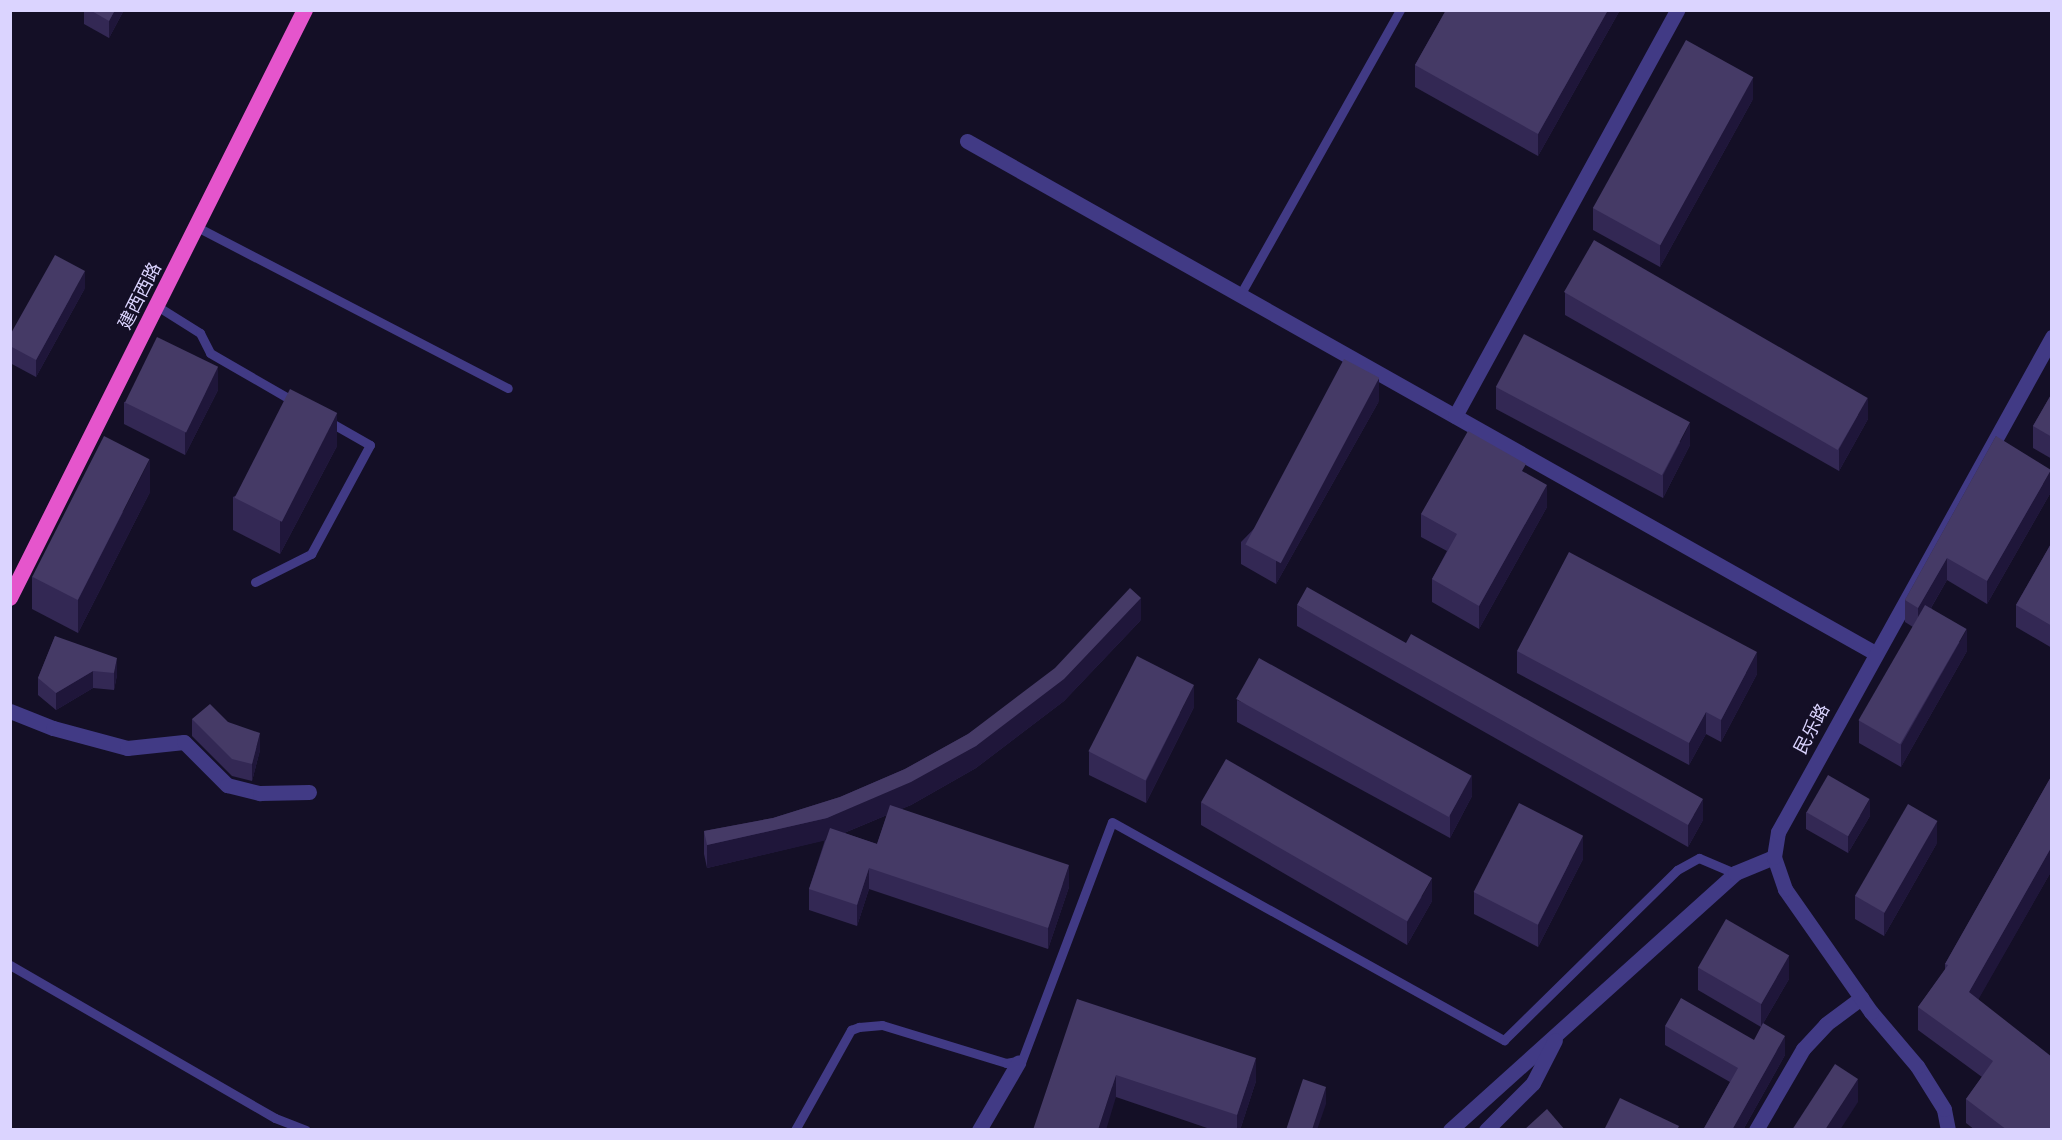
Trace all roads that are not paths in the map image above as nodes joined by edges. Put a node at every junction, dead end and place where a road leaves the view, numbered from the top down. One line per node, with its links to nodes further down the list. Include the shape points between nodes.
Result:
1 (306, 10): 5 (highway, 建西西路)
2 (1400, 10): 6 (lane)
3 (1677, 10): 12 (street)
4 (967, 141): 6 (street)
5 (197, 227): 7 (highway, 建西西路); 9 (lane)
6 (1240, 296): 12 (street)
7 (157, 306): 10 (lane, via 201,333 210,353); 14 (highway, 建西西路)
8 (2052, 337): 15 (street, 民乐路)
9 (508, 388)
10 (310, 411)
11 (320, 416): 13 (lane, via 370,445 311,554)
12 (1455, 416): 15 (street)
13 (255, 582)
14 (10, 598)
15 (1875, 653): 18 (street, 民乐路, via 1778,832)
16 (10, 711): 17 (street, via 52,728 127,748 184,742 227,785 260,793)
17 (309, 792)
18 (1774, 857): 19 (street); 21 (street, via 1785,889)
19 (1734, 873): 22 (street); 23 (lane, via 1699,858 1677,870 1504,1040 1112,822 1028,1053)
20 (10, 966): 24 (lane, via 275,1118)
21 (1861, 998): 29 (street, via 1826,1024 1803,1049); 30 (street, via 1917,1066 1944,1108)
22 (1561, 1030): 27 (street); 28 (street, via 1533,1083)
23 (1018, 1063): 25 (lane, via 1005,1063 882,1025 859,1027 851,1030); 26 (street)
24 (306, 1130)
25 (795, 1130)
26 (979, 1130)
27 (1450, 1130)
28 (1486, 1130)
29 (1756, 1130)
30 (1948, 1130)

